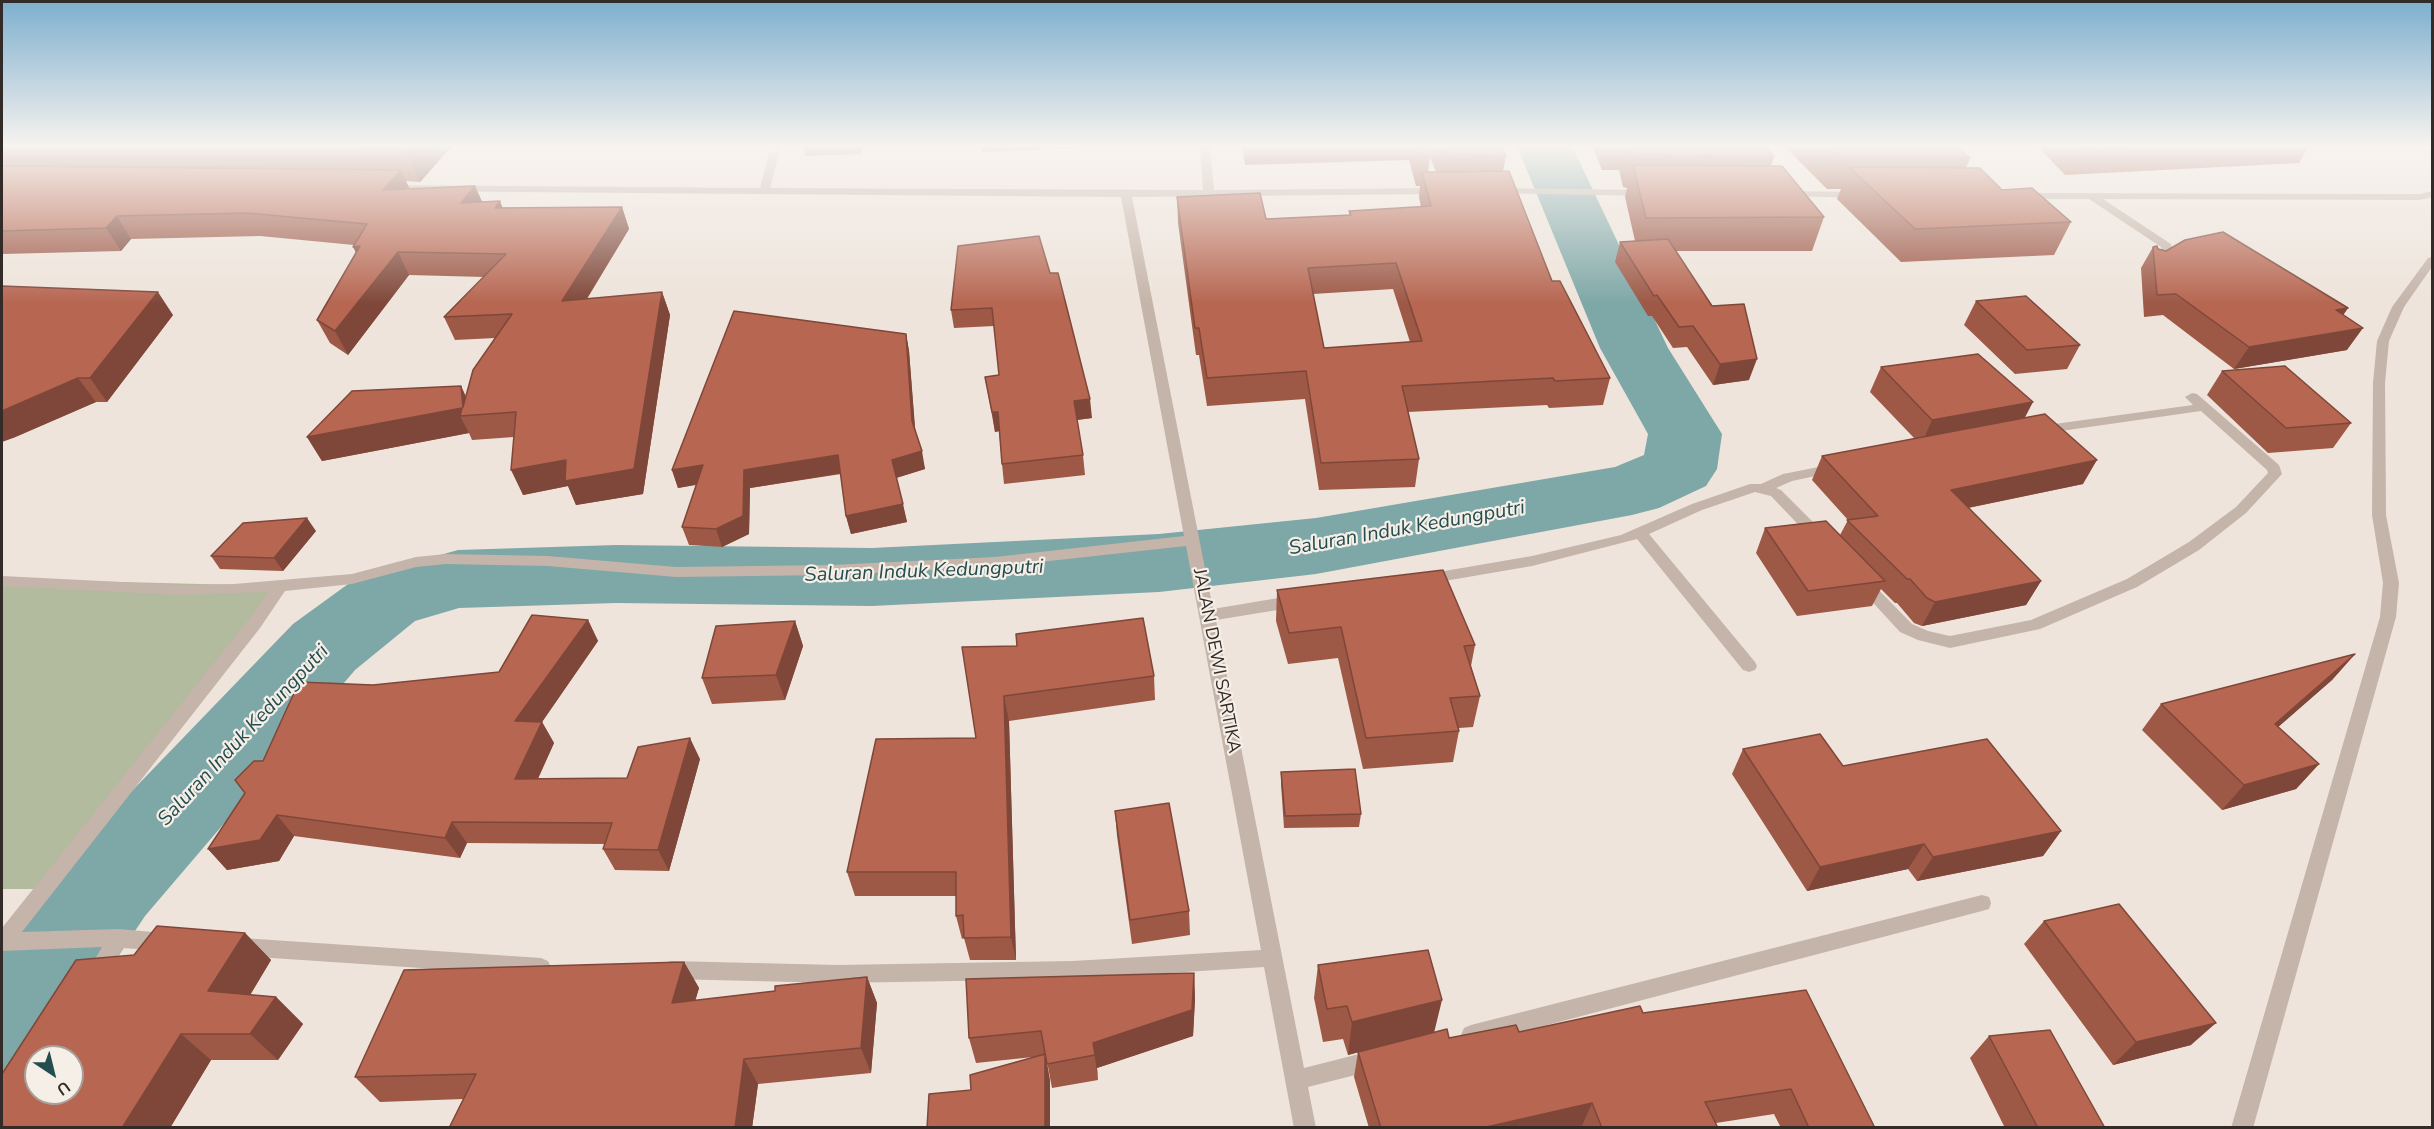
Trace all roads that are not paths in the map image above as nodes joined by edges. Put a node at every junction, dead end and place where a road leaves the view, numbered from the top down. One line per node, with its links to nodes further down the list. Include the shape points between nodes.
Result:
1 (1127, 199): 9 (street, JALAN DEWI SARTIKA)
2 (2095, 199): 4 (street, via 2167,246 2168,257)
3 (2433, 260): 31 (street, via 2398,307 2383,341 2379,383 2379,515 2391,583 2388,617)
4 (2153, 268)
5 (2031, 432): 11 (street, via 2198,402 2274,468 2275,474 2241,510 2194,546 2132,583 2034,625 1950,642 1924,636 1906,628)
6 (1844, 466): 7 (street, via 1788,477)
7 (1766, 488): 8 (street, via 1730,494); 10 (street, via 1776,493)
8 (1640, 533): 13 (street, via 1532,561); 17 (street)
9 (1193, 541): 14 (street, via 995,562 832,570 676,572 548,561 446,559 416,562 352,579); 16 (street, JALAN DEWI SARTIKA)
10 (1833, 552)
11 (1849, 568)
12 (2, 581): 14 (street, via 180,590)
13 (1416, 581)
14 (280, 586): 20 (street)
15 (1312, 598): 16 (street)
16 (1206, 608): 23 (street, JALAN DEWI SARTIKA)
17 (1749, 666)
18 (1982, 903): 27 (street)
19 (110, 938): 20 (street); 21 (street); 26 (street)
20 (2, 942)
21 (182, 943)
22 (228, 946): 24 (street)
23 (1273, 958): 25 (street, via 1061,970 838,974); 29 (street, JALAN DEWI SARTIKA)
24 (559, 968)
25 (652, 970)
26 (87, 988)
27 (1456, 1039)
28 (1388, 1056): 29 (street)
29 (1296, 1080): 30 (street, JALAN DEWI SARTIKA)
30 (1305, 1128)
31 (2242, 1128)

